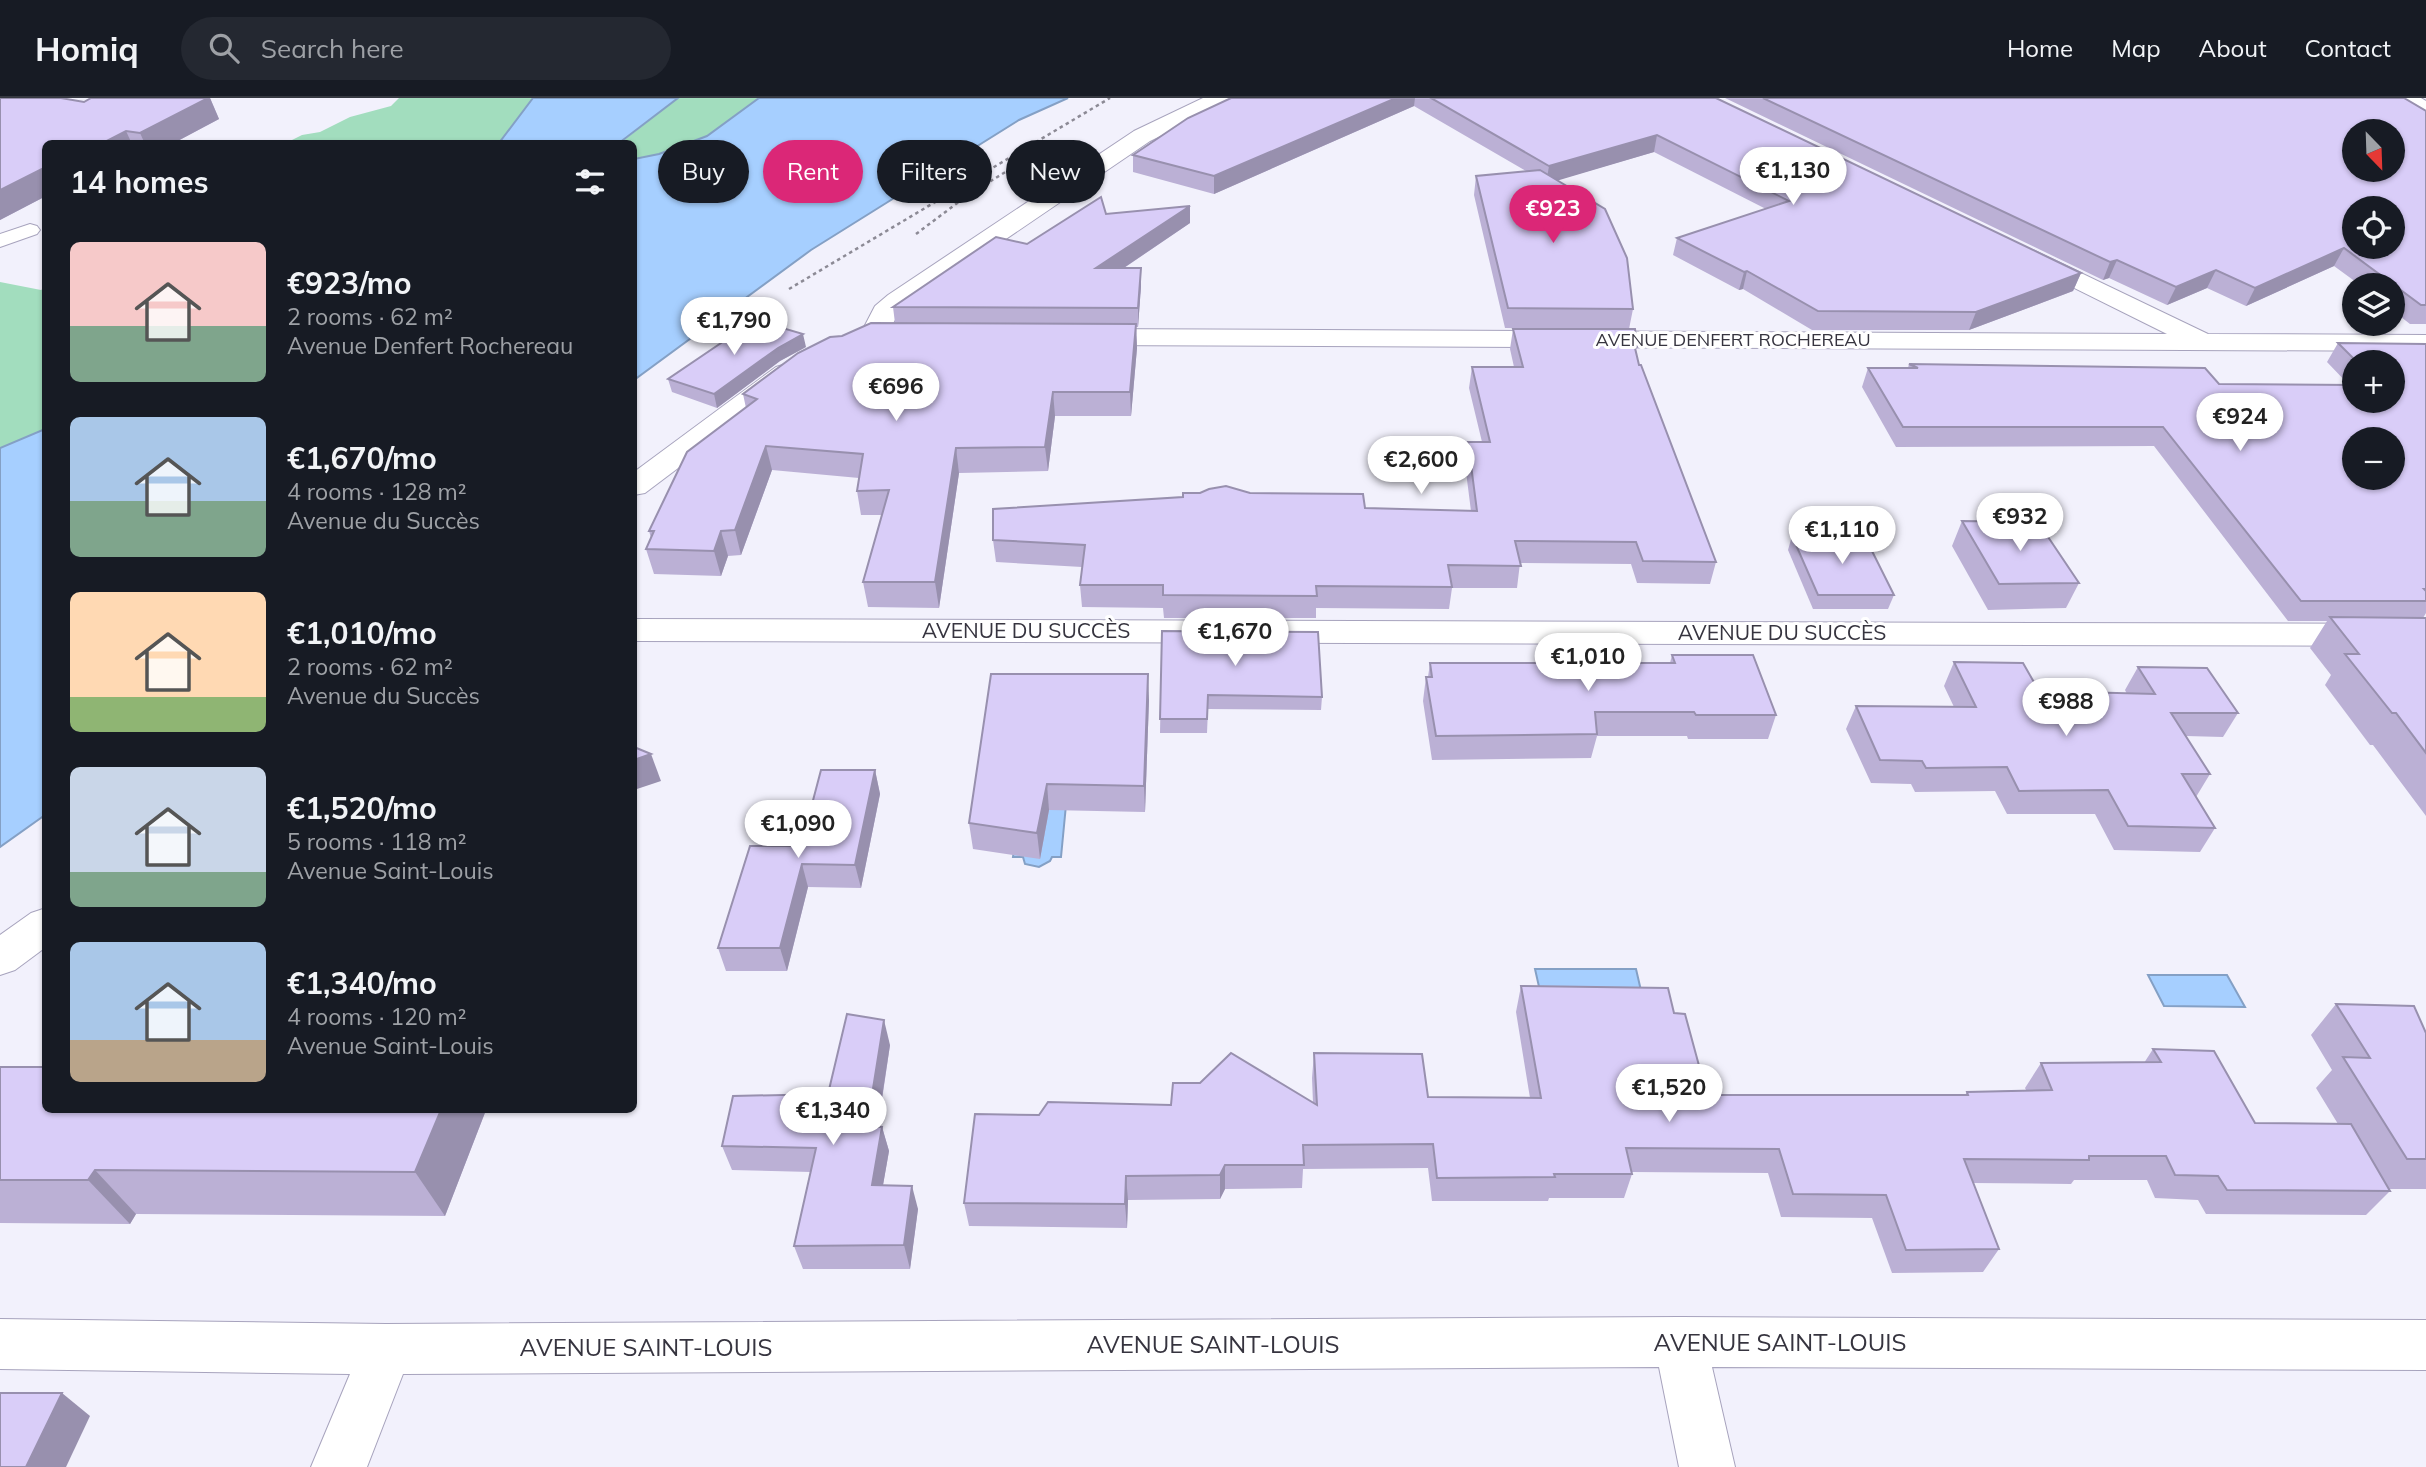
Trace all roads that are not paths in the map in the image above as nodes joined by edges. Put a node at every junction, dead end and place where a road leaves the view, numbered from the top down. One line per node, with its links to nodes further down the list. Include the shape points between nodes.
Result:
1 (1220, 98): 7 (street, via 1142,136 897,301 885,312)
2 (2406, 98): 3 (street)
3 (2426, 110)
4 (30, 230): 5 (lane)
5 (0, 241)
6 (2017, 250): 10 (street)
7 (873, 336): 8 (street); 12 (street, via 823,352 792,369)
8 (903, 336)
9 (1056, 337): 10 (street, AVENUE DENFERT ROCHEREAU)
10 (2206, 342): 11 (street, AVENUE DENFERT ROCHEREAU)
11 (2426, 343)
12 (637, 484)
13 (637, 630): 14 (street, AVENUE DU SUCCÈS)
14 (2426, 635)
15 (42, 927): 16 (street)
16 (0, 958)
17 (1681, 1342): 19 (street, AVENUE SAINT-LOUIS); 20 (street, AVENUE SAINT-LOUIS); 22 (street)
18 (0, 1344): 20 (street, AVENUE SAINT-LOUIS)
19 (2426, 1345)
20 (386, 1349): 21 (street)
21 (339, 1467)
22 (1707, 1467)

